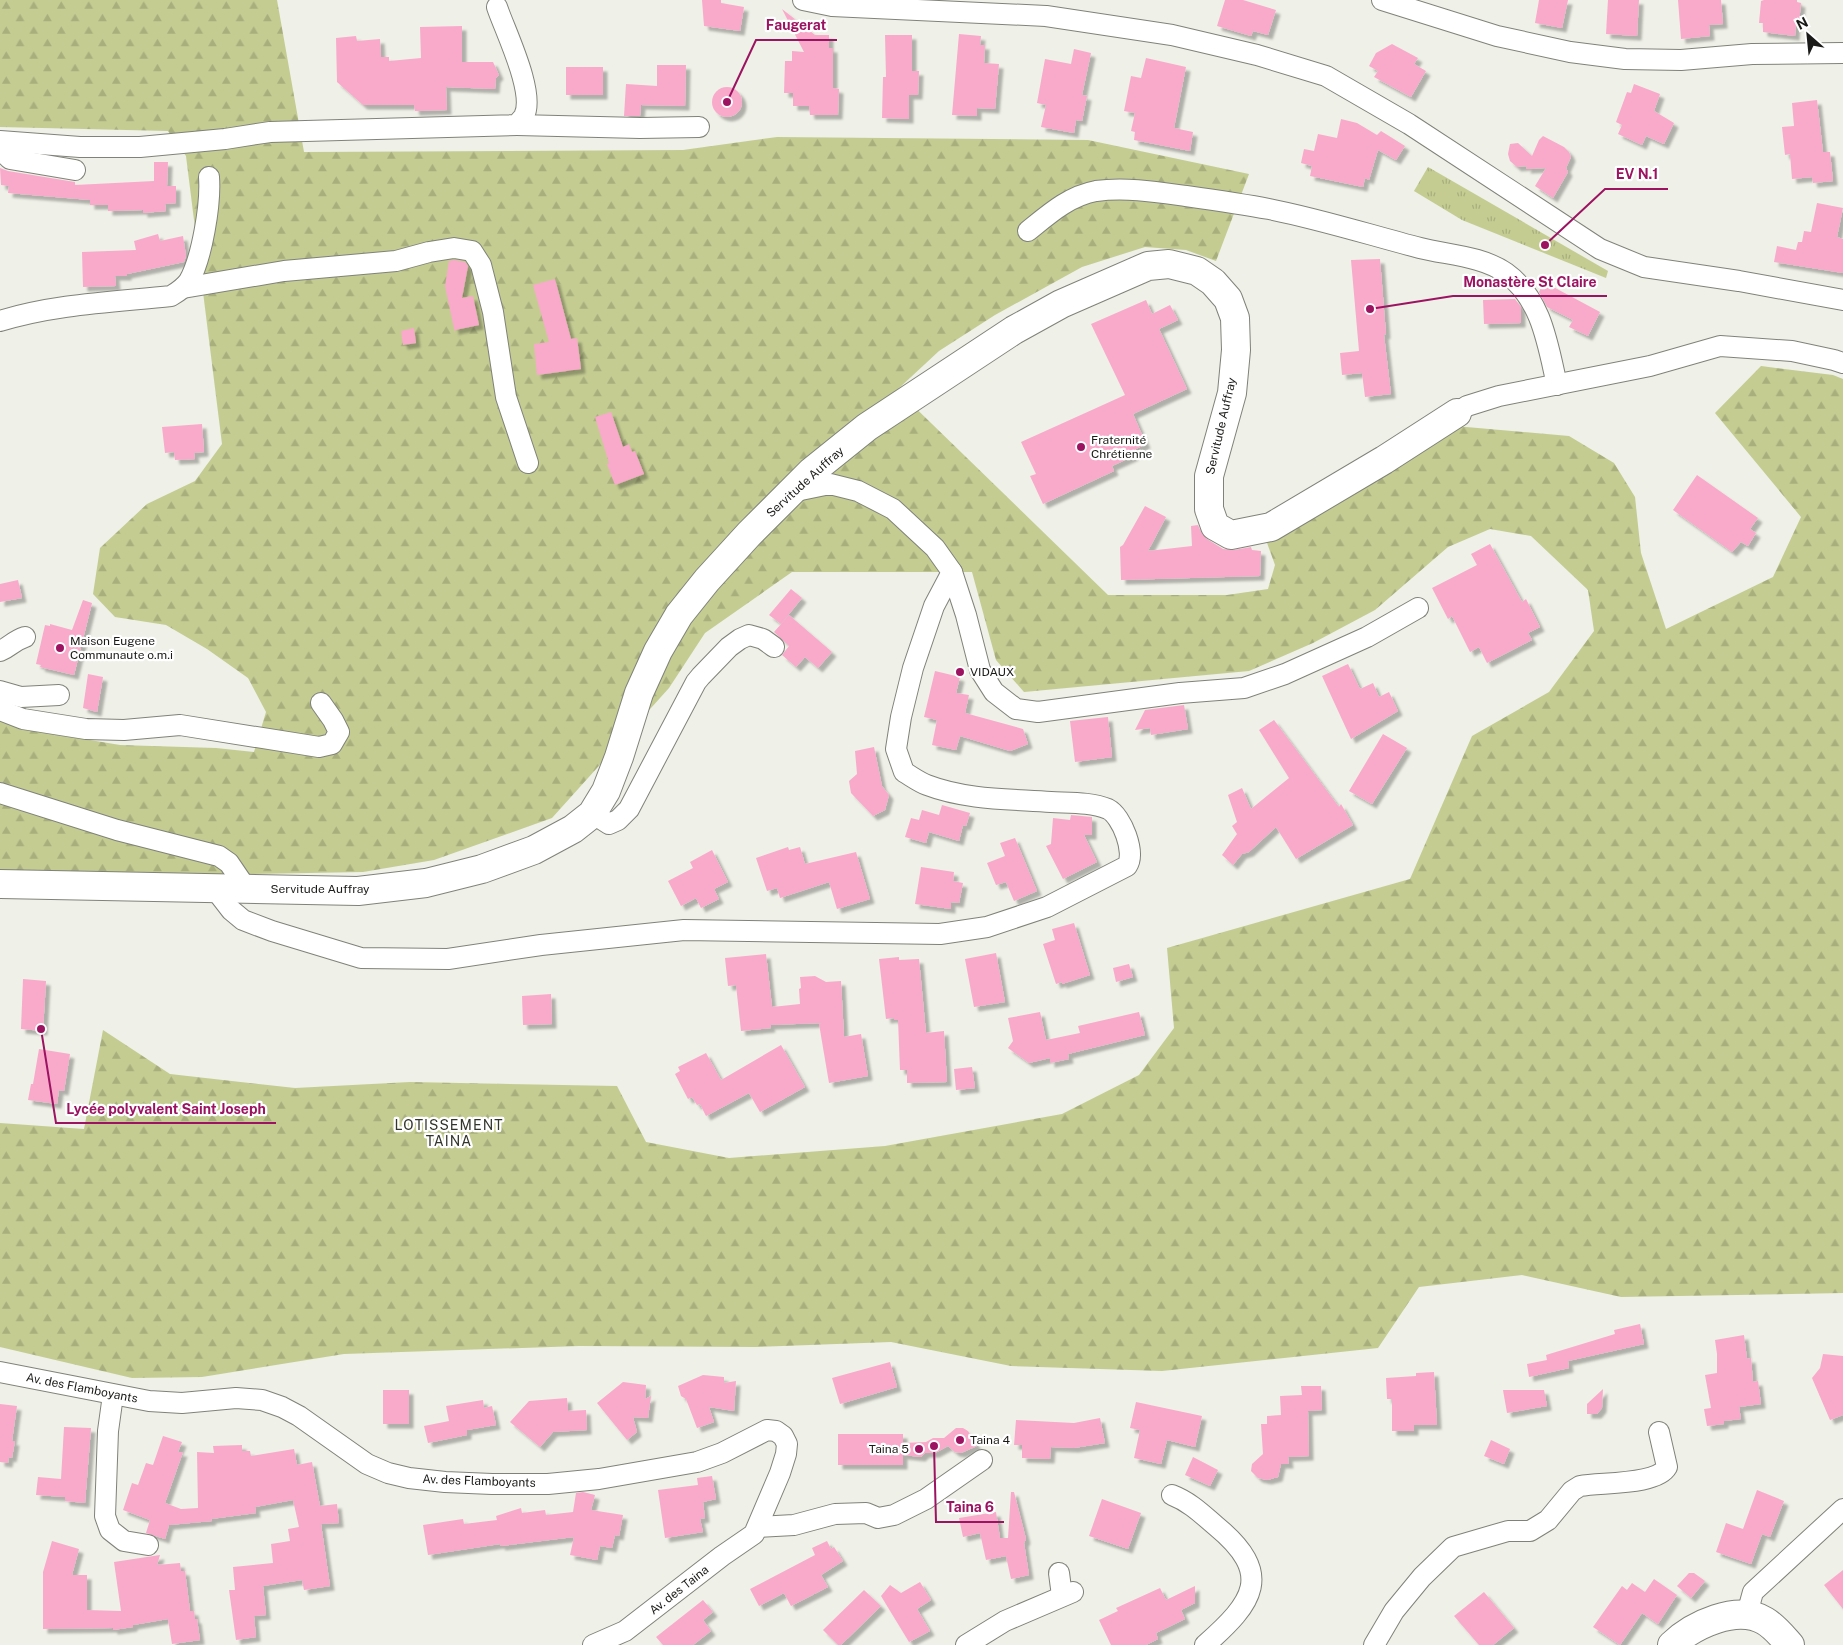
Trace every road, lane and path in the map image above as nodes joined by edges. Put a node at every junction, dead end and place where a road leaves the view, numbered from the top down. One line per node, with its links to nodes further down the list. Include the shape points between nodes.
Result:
1 (803, 0): 13 (street, via 832,6 1046,16 1164,33 1257,55 1326,76 1409,124 1600,248 1644,267 1739,280)
2 (1382, 0): 4 (street, via 1497,36 1570,52 1625,59 1681,60 1752,54)
3 (497, 7): 5 (street, via 520,67 527,96 525,114)
4 (1843, 53)
5 (517, 125): 6 (street); 7 (street, via 270,132 140,147 80,147)
6 (699, 126)
7 (0, 140)
8 (0, 150): 9 (street, via 10,159)
9 (75, 170)
10 (209, 177): 12 (street, via 210,195 201,247)
11 (1028, 231): 16 (street, via 1080,194 1121,189 1270,210 1486,263 1513,279 1540,317)
12 (184, 288): 14 (street, via 171,296 70,306); 18 (street, via 284,271 396,261 454,248 472,251 481,265 493,312 506,397)
13 (1843, 300)
14 (0, 321)
15 (1843, 363): 16 (street, via 1792,351 1720,346 1650,366)
16 (1557, 384): 17 (street, via 1499,396 1467,406)
17 (1457, 413): 19 (street, Servitude Auffray, via 1271,527 1231,535 1215,526 1209,509 1208,476 1232,393 1235,318 1228,300 1213,282 1197,271 1169,264 1148,266 1061,304 1014,330 867,427)
18 (528, 463)
19 (791, 492): 20 (street, via 830,484 858,491 893,510 935,548); 30 (street, Servitude Auffray, via 707,580 679,615 639,693 606,791)
20 (952, 572): 21 (street, via 980,670 994,692 1016,709 1038,712 1244,688 1285,674 1366,637); 32 (street, via 934,606 913,668 896,749 904,772 926,785 978,797 1090,804 1116,815 1130,847 1131,860 1127,866 1047,907 987,927 940,934 692,929 540,945 448,959 400,959 361,958 250,924 231,910)
21 (1418, 608)
22 (25, 637): 24 (street, via 14,640)
23 (774, 647): 30 (street, via 749,635 729,648 696,682 629,809 618,820 608,824)
24 (0, 651)
25 (0, 690): 26 (street, via 21,697)
26 (59, 695)
27 (321, 702): 28 (street, via 339,732 332,744 319,747 180,725 124,730 86,729 23,719)
28 (0, 710)
29 (0, 793): 33 (street, via 117,830 219,856 230,864)
30 (592, 813): 33 (street, Servitude Auffray, via 573,829 534,850 482,869 426,883 358,891)
31 (0, 884): 32 (street, Servitude Auffray)
32 (214, 888): 33 (street, Servitude Auffray)
33 (246, 888)
34 (0, 1372): 35 (street, Av. des Flamboyants)
35 (113, 1394): 40 (street, Av. des Flamboyants, via 177,1402 236,1398 262,1400 299,1416 366,1464 385,1472 409,1478 464,1483 548,1484 680,1467 722,1453 765,1430 776,1431 784,1438 787,1451); 41 (street, via 108,1431 105,1516 110,1530 124,1540)
36 (1660, 1432): 47 (street, via 1668,1467 1664,1473 1650,1479 1580,1486 1572,1490 1548,1520 1530,1531 1508,1531 1453,1547 1394,1610)
37 (982, 1460): 40 (street, via 926,1499 894,1515 878,1518 866,1513 835,1514 794,1525)
38 (1172, 1495): 46 (street, via 1186,1501 1222,1531 1251,1567 1252,1584 1244,1604 1227,1626)
39 (1843, 1509): 43 (street, via 1753,1592)
40 (758, 1527): 44 (street, Av. des Taina, via 750,1537 625,1631)
41 (148, 1545)
42 (1059, 1573): 45 (street, via 1067,1594 1005,1621)
43 (1747, 1614): 48 (street, via 1706,1622); 49 (street, via 1763,1620)
44 (593, 1645)
45 (966, 1645)
46 (1205, 1645)
47 (1374, 1645)
48 (1672, 1645)
49 (1790, 1645)

